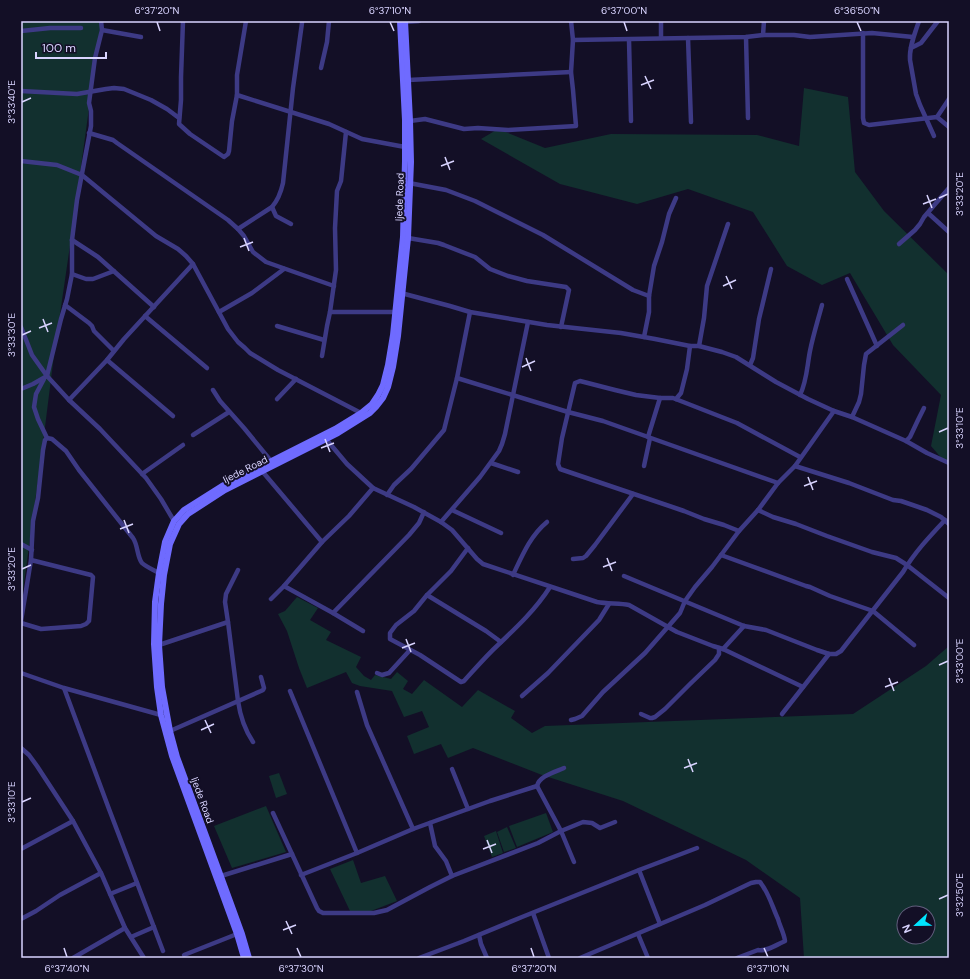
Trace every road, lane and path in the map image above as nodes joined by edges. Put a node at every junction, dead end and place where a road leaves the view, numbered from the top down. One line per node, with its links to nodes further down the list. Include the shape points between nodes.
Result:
1 (101, 21): 14 (street)
2 (182, 21): 34 (street)
3 (246, 21): 31 (street)
4 (329, 21): 26 (street)
5 (403, 21): 6 (street); 28 (main road, Ijede Road); 45 (main road, Ijede Road)
6 (419, 21)
7 (571, 21): 23 (street)
8 (661, 21): 21 (street)
9 (764, 21): 17 (street)
10 (919, 21): 20 (street)
11 (938, 21): 25 (street, via 921,43)
12 (302, 23): 33 (street)
13 (81, 28): 15 (street)
14 (102, 30): 18 (street); 30 (street, via 95,58)
15 (21, 31)
16 (863, 33): 17 (street, via 810,37); 20 (street); 37 (street, via 864,123 869,125)
17 (763, 35): 19 (street)
18 (142, 37)
19 (746, 37): 22 (street); 35 (street)
20 (913, 37): 25 (street)
21 (661, 38): 22 (street); 24 (street)
22 (688, 38): 40 (street)
23 (573, 40): 24 (street); 27 (street)
24 (629, 40): 39 (street)
25 (911, 48): 37 (street, via 912,74 920,105)
26 (321, 68)
27 (571, 72): 28 (street); 38 (street, via 576,126 464,130 425,119)
28 (408, 80): 38 (main road, Ijede Road)
29 (21, 91): 30 (street, via 77,94)
30 (91, 92): 34 (street, via 124,89 151,100); 43 (street, via 92,118)
31 (236, 95): 33 (street); 34 (street, via 228,154 224,157 190,134 179,124)
32 (949, 99): 36 (street)
33 (290, 112): 42 (street); 51 (street, via 283,183 281,193)
34 (179, 118)
35 (748, 118)
36 (937, 118): 37 (street); 41 (street)
37 (927, 119): 44 (street)
38 (410, 121): 48 (main road, Ijede Road)
39 (631, 121)
40 (692, 122)
41 (949, 127)
42 (346, 132): 45 (street, via 362,139); 66 (street, via 341,180 337,191)
43 (89, 133): 47 (street); 55 (street, via 113,140)
44 (934, 136)
45 (405, 147): 74 (main road, Ijede Road, via 403,237)
46 (21, 161): 47 (street, via 57,165)
47 (82, 175): 58 (street); 60 (street, via 156,236 178,249)
48 (409, 183): 57 (main road, Ijede Road); 68 (street, via 446,190 475,201 543,235 633,290)
49 (949, 188): 52 (street)
50 (676, 198): 68 (street, via 668,214)
51 (272, 207): 53 (street, via 276,216); 55 (street)
52 (928, 213): 56 (street); 59 (street, via 915,230)
53 (291, 224)
54 (728, 224): 85 (street, via 707,286)
55 (238, 229): 61 (street, via 253,252 266,262)
56 (949, 232)
57 (408, 238): 67 (main road, Ijede Road); 81 (street, via 444,245 475,257 490,269 508,276 566,287 569,290)
58 (72, 240): 63 (street); 64 (street)
59 (899, 244)
60 (193, 264): 71 (street); 72 (street)
61 (284, 269): 66 (street); 72 (street, via 252,293)
62 (771, 269): 90 (street)
63 (114, 271): 64 (street, via 93,279); 71 (street)
64 (72, 274): 69 (street)
65 (847, 279): 86 (street)
66 (334, 286): 73 (street)
67 (401, 293): 75 (street); 113 (main road, Ijede Road, via 393,367 383,398 370,413)
68 (649, 296): 82 (street)
69 (65, 305): 87 (street, via 89,323); 92 (street)
70 (822, 305): 98 (street)
71 (154, 307): 76 (street)
72 (219, 312): 94 (street, via 234,337 250,353)
73 (330, 312): 74 (street); 83 (street)
74 (395, 312): 107 (main road, Ijede Road, via 383,385 372,404)
75 (470, 312): 77 (street); 93 (street)
76 (145, 316): 87 (street); 91 (street)
77 (528, 322): 81 (street); 97 (street)
78 (903, 325): 86 (street)
79 (277, 326): 83 (street)
80 (21, 327): 92 (street, via 32,355)
81 (561, 327): 82 (street)
82 (644, 337): 84 (street)
83 (324, 340): 88 (street)
84 (690, 346): 85 (street); 101 (street, via 681,393)
85 (699, 346): 90 (street, via 730,354)
86 (877, 346): 109 (street, via 865,358 861,394)
87 (114, 351): 89 (street)
88 (322, 356)
89 (107, 360): 102 (street); 108 (street)
90 (750, 365): 98 (street)
91 (207, 368)
92 (46, 377): 95 (street); 102 (street); 112 (street, via 36,394 34,407)
93 (457, 378): 97 (street); 127 (street, via 444,430)
94 (296, 379): 100 (street); 107 (street)
95 (21, 389)
96 (213, 390): 105 (street)
97 (513, 395): 106 (street); 118 (street, via 502,444)
98 (800, 395): 104 (street)
99 (660, 398): 101 (street); 106 (street, via 580,381 574,385); 111 (street)
100 (277, 399)
101 (676, 399): 116 (street, via 737,423)
102 (69, 400): 124 (street)
103 (924, 408): 114 (street)
104 (834, 411): 109 (street); 116 (street)
105 (229, 412): 110 (street); 117 (street)
106 (568, 412): 111 (street); 128 (street, via 558,464 560,469)
107 (361, 413): 117 (main road, Ijede Road)
108 (173, 416)
109 (852, 417): 114 (street)
110 (193, 435)
111 (649, 437): 120 (street); 125 (street)
112 (47, 438): 141 (street, via 33,521); 147 (street, via 66,451 133,538 141,562)
113 (326, 439): 122 (main road, Ijede Road); 126 (street, via 347,464)
114 (906, 441): 119 (street)
115 (183, 445): 124 (street)
116 (800, 457): 121 (street)
117 (271, 461): 132 (main road, Ijede Road, via 209,494 184,510)
118 (491, 463): 123 (street); 129 (street)
119 (949, 463)
120 (644, 466)
121 (795, 466): 125 (street); 135 (street, via 932,512)
122 (262, 472): 138 (street); 165 (main road, Ijede Road, via 194,509 179,524 170,544 164,575)
123 (518, 472)
124 (142, 474): 132 (street)
125 (778, 483): 130 (street)
126 (373, 488): 127 (street); 138 (street)
127 (387, 494): 131 (street)
128 (633, 494): 136 (street); 143 (street, via 586,556)
129 (452, 510): 133 (street); 137 (street)
130 (758, 510): 136 (street); 145 (street, via 872,552 896,558)
131 (424, 512): 133 (street); 158 (street, via 409,535)
132 (174, 521): 147 (main road, Ijede Road, via 165,542)
133 (441, 522): 140 (street)
134 (547, 522): 148 (street, via 530,540)
135 (947, 522): 145 (street, via 930,536)
136 (739, 531): 142 (street)
137 (501, 534)
138 (322, 542): 150 (street)
139 (21, 544): 141 (street)
140 (468, 548): 148 (street, via 483,564); 152 (street, via 451,571)
141 (32, 550): 144 (street)
142 (721, 556): 155 (street); 157 (street)
143 (573, 559)
144 (31, 560): 159 (street); 159 (street, via 92,575 89,621 80,626 40,629)
145 (907, 565): 153 (street); 157 (street)
146 (238, 570): 160 (street, via 226,594)
147 (159, 573): 181 (main road, Ijede Road, via 154,644)
148 (513, 575): 151 (street)
149 (624, 576): 155 (street)
150 (284, 586): 154 (street); 158 (street)
151 (550, 587): 156 (street); 164 (street, via 538,604)
152 (427, 595): 164 (street); 168 (street, via 414,612 396,625 390,633 390,639)
153 (949, 598)
154 (271, 599)
155 (685, 601): 161 (street, via 680,613); 162 (street)
156 (609, 604): 161 (street, via 629,606); 177 (street, via 599,620)
157 (872, 611): 166 (street); 169 (street, via 841,651)
158 (333, 613): 163 (street)
159 (21, 622)
160 (228, 622): 165 (street); 178 (street)
161 (668, 626): 167 (street); 182 (street, via 645,653 600,695 582,716)
162 (744, 626): 167 (street); 169 (street, via 766,630)
163 (363, 631)
164 (502, 642): 168 (street, via 461,682)
165 (159, 645): 183 (main road, Ijede Road, via 162,687)
166 (914, 645)
167 (721, 648): 173 (street); 179 (street, via 715,660 665,709 652,718)
168 (410, 650): 171 (street, via 389,673)
169 (829, 654): 173 (street)
170 (21, 673): 174 (street)
171 (377, 673)
172 (261, 677): 178 (street, via 263,690)
173 (803, 687): 180 (street)
174 (64, 688): 181 (street); 206 (street)
175 (290, 691): 198 (street)
176 (357, 692): 194 (street, via 367,725)
177 (522, 696)
178 (238, 701): 183 (street); 184 (street)
179 (641, 714)
180 (782, 714)
181 (161, 715): 208 (main road, Ijede Road, via 172,756)
182 (570, 720)
183 (170, 730): 204 (main road, Ijede Road, via 177,757)
184 (252, 742)
185 (21, 748): 191 (street, via 37,766)
186 (564, 768): 188 (street, via 542,778)
187 (452, 769): 189 (street)
188 (537, 786): 189 (street); 195 (street)
189 (468, 810): 193 (street)
190 (273, 813): 199 (street)
191 (73, 821): 197 (street); 202 (street)
192 (615, 822): 195 (street, via 600,828 592,823 583,822)
193 (430, 823): 194 (street); 205 (street, via 435,846 446,861)
194 (413, 829): 198 (street)
195 (561, 831): 200 (street); 205 (street, via 538,843)
196 (697, 848): 201 (street)
197 (21, 849)
198 (357, 853): 203 (street)
199 (292, 854): 203 (street); 204 (street)
200 (574, 862)
201 (639, 870): 209 (street); 211 (street)
202 (101, 873): 207 (street); 210 (street)
203 (301, 875): 205 (street, via 319,911 358,913 387,910)
204 (221, 876): 208 (main road, Ijede Road)
205 (452, 876)
206 (137, 883): 207 (street); 212 (street)
207 (110, 894): 213 (street)
208 (228, 902): 214 (main road, Ijede Road); 223 (main road, Ijede Road)
209 (533, 913): 216 (street); 226 (street)
210 (21, 919)
211 (660, 924): 215 (street); 229 (street, via 751,883 760,882 768,894 785,941)
212 (154, 927): 217 (street); 218 (street)
213 (125, 928): 217 (street); 220 (street)
214 (237, 934): 219 (street); 222 (main road, Ijede Road)
215 (638, 934): 227 (street); 228 (street)
216 (479, 935): 224 (street); 225 (street)
217 (131, 937): 221 (street)
218 (163, 951)
219 (184, 955)
220 (73, 958)
221 (144, 958)
222 (244, 958)
223 (249, 958)
224 (419, 958)
225 (487, 958)
226 (549, 958)
227 (581, 958)
228 (648, 958)
229 (737, 958)

